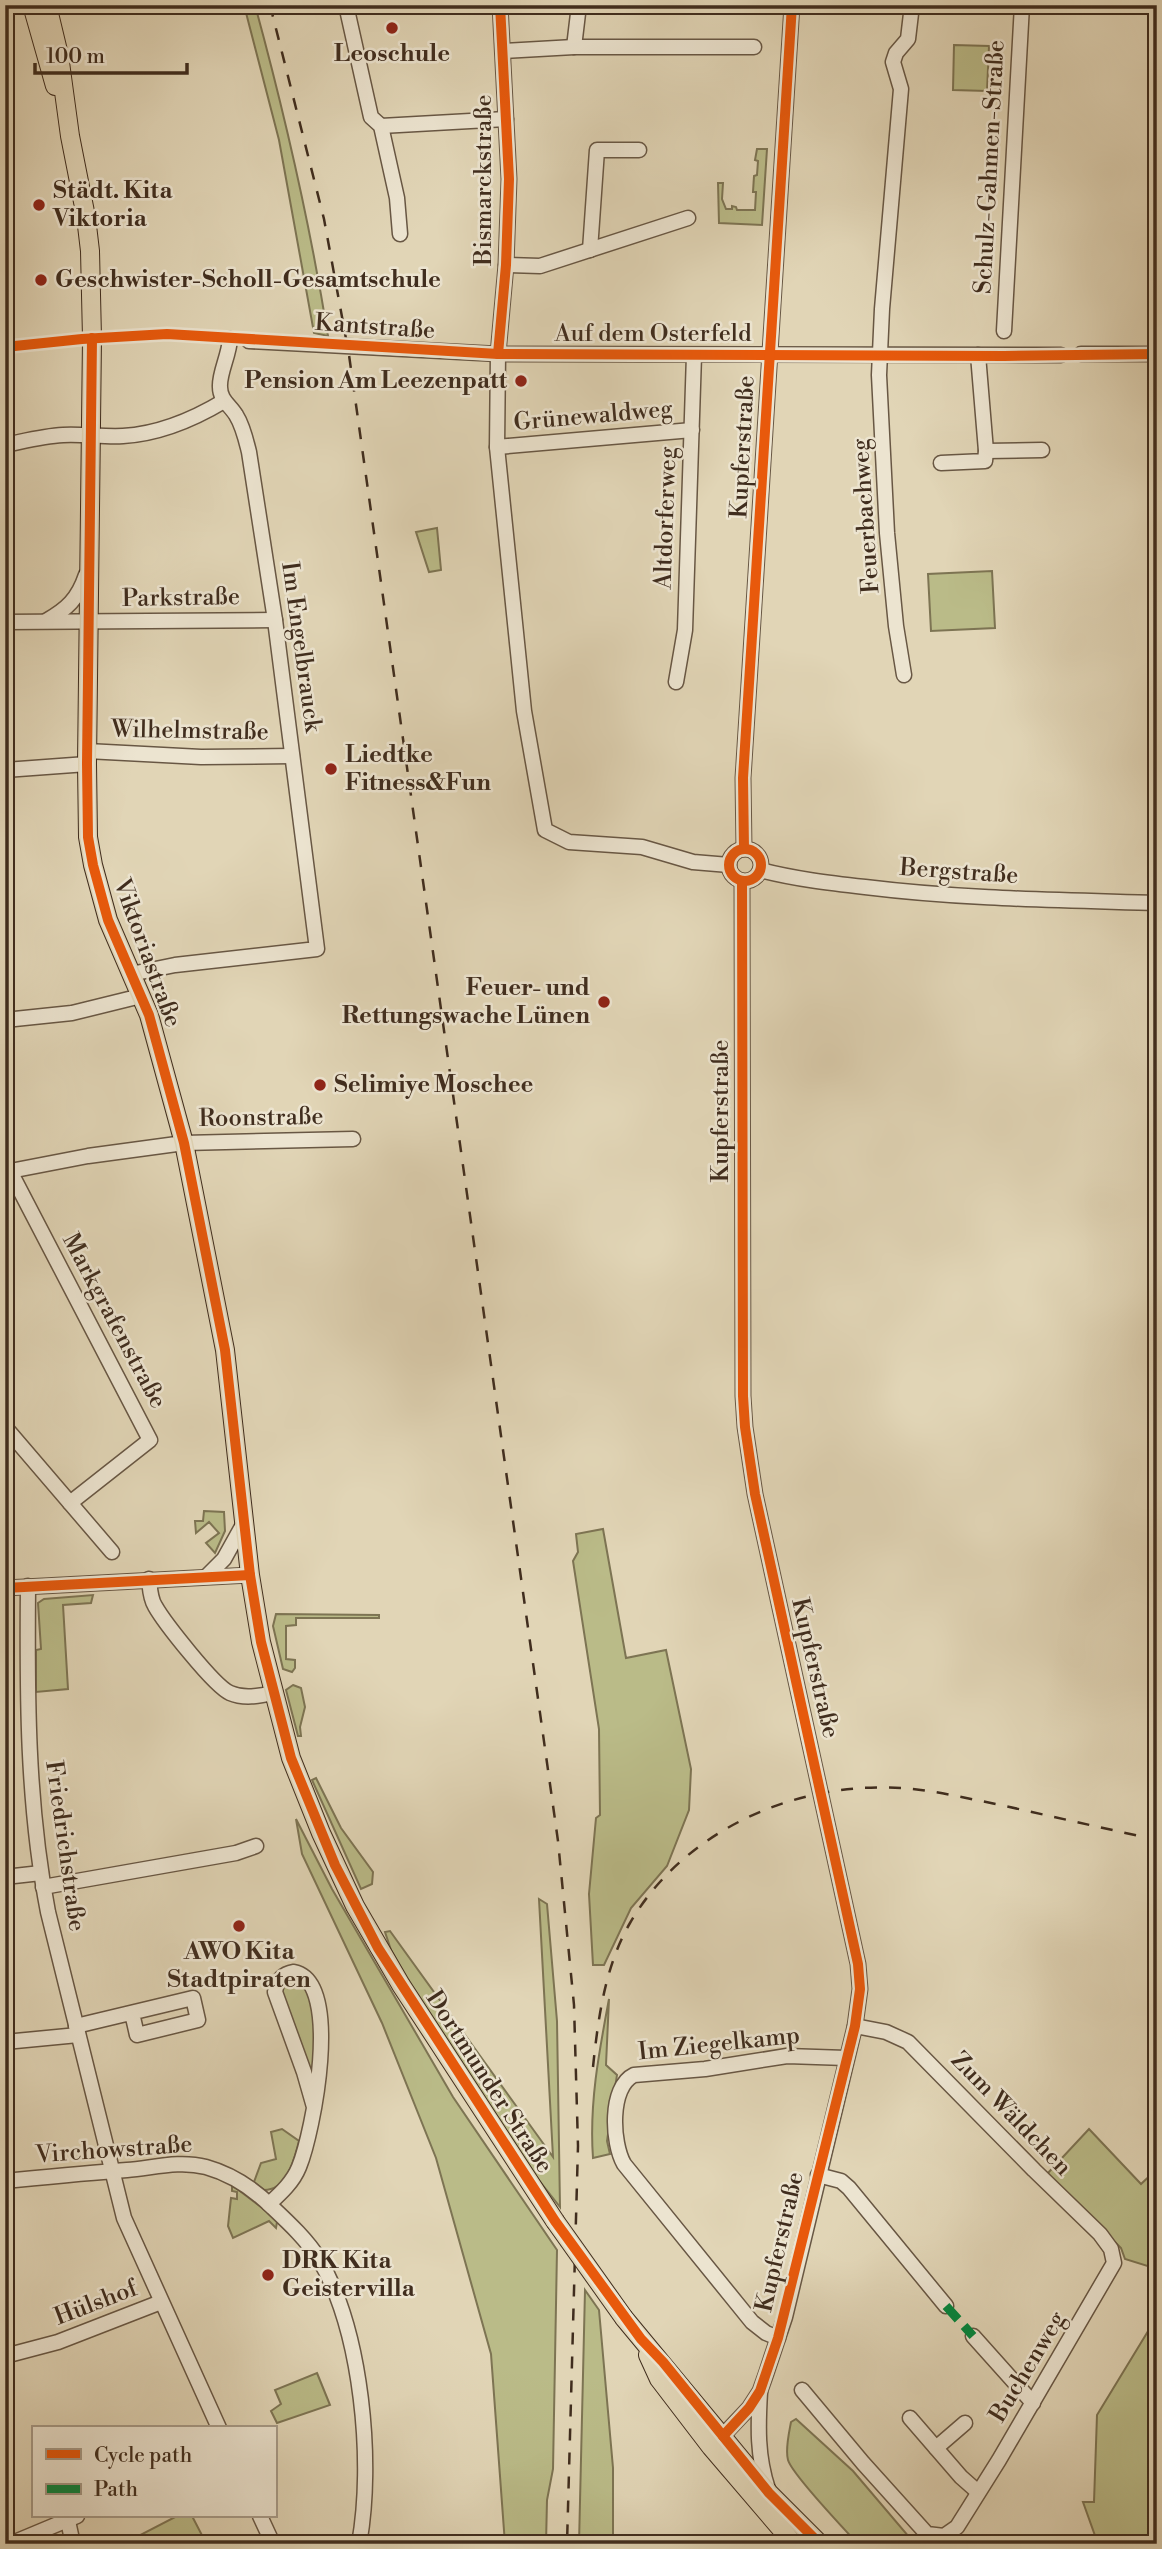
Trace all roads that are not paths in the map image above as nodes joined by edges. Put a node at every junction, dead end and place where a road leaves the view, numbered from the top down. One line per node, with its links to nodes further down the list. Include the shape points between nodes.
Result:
1 (346, 5): 12 (street, via 371,117)
2 (500, 5): 10 (street, Bismarckstraße)
3 (579, 5): 8 (street)
4 (792, 5): 26 (street, Kupferstraße)
5 (912, 5): 22 (street, via 908,40 893,62 901,91)
6 (1021, 5): 18 (street, Schulz-Gahmen-Straße)
7 (43, 6): 31 (main road, Viktoriastraße, via 59,55 89,244)
8 (574, 47): 9 (street); 10 (street)
9 (754, 47)
10 (503, 51): 11 (street, Bismarckstraße)
11 (506, 118): 12 (street); 17 (street, Bismarckstraße)
12 (381, 126): 15 (street)
13 (639, 150): 16 (street, via 597,150)
14 (688, 218): 16 (street)
15 (400, 234)
16 (590, 250): 17 (street, via 540,265)
17 (506, 265): 21 (street, Bismarckstraße)
18 (1004, 331)
19 (230, 339): 29 (street, via 219,385)
20 (249, 341): 21 (street, Kantstraße)
21 (498, 354): 25 (street, Auf dem Osterfeld); 33 (street, Bismarckstraße)
22 (880, 354): 26 (street, Auf dem Osterfeld); 27 (street, Auf dem Osterfeld); 42 (street, Feuerbachweg, via 887,533)
23 (1081, 354): 24 (street)
24 (1157, 354)
25 (694, 355): 26 (street, Auf dem Osterfeld); 30 (street, Altdorferweg)
26 (769, 355): 47 (street, Kupferstraße, via 743,778)
27 (978, 355): 28 (street, Auf dem Osterfeld); 35 (street)
28 (1061, 355)
29 (223, 401): 31 (street, via 204,413 155,430); 38 (street, Im Engelbrauck, via 236,415 246,439)
30 (692, 430): 33 (street, Grünewaldweg); 43 (street, Altdorferweg, via 685,630)
31 (91, 436): 32 (street, via 37,438); 37 (main road, Viktoriastraße)
32 (5, 446)
33 (497, 447): 48 (street, Bismarckstraße, via 522,700 545,830 569,842 642,847 694,862)
34 (1042, 450): 35 (street)
35 (986, 451): 36 (street, via 985,461)
36 (941, 463)
37 (90, 565): 39 (main road, Viktoriastraße); 41 (street, Parkstraße, via 71,605)
38 (275, 620): 39 (street, Parkstraße); 44 (street, Im Engelbrauck)
39 (89, 621): 41 (street, Parkstraße); 45 (main road, Viktoriastraße)
40 (5, 622): 41 (street, Parkstraße)
41 (45, 622)
42 (904, 675)
43 (676, 682)
44 (292, 756): 45 (street, Wilhelmstraße); 52 (street, Im Engelbrauck, via 317,949)
45 (87, 758): 46 (street, Wilhelmstraße); 52 (main road, Viktoriastraße, via 93,865 108,920)
46 (5, 770)
47 (744, 849): 48 (street, via 733,854); 49 (street, via 757,856)
48 (729, 865): 50 (street)
49 (760, 870): 50 (street); 51 (street, Bergstraße, via 911,893)
50 (742, 881): 72 (street, Kupferstraße, via 745,1427 755,1494 858,1964)
51 (1157, 903)
52 (131, 974): 53 (main road, Viktoriastraße)
53 (141, 996): 54 (street, via 72,1013); 56 (main road, Viktoriastraße)
54 (5, 1020)
55 (353, 1139): 56 (street, Roonstraße)
56 (184, 1143): 57 (street, Roonstraße); 60 (main road, Viktoriastraße, via 225,1350)
57 (8, 1172): 59 (street, Markgrafenstraße, via 150,1440)
58 (5, 1427): 59 (street)
59 (70, 1503): 61 (street)
60 (244, 1522): 62 (main road, Viktoriastraße); 63 (street, via 224,1559)
61 (112, 1552)
62 (250, 1575): 63 (street); 67 (main road, Dortmunder Straße)
63 (207, 1576): 64 (street)
64 (149, 1579): 65 (street); 67 (street, via 156,1607 226,1692 246,1696)
65 (28, 1586): 66 (street); 70 (street, Friedrichstraße, via 28,1736)
66 (5, 1588)
67 (273, 1693): 93 (main road, Dortmunder Straße, bridge, via 291,1758 335,1865 414,2007 555,2221)
68 (256, 1846): 70 (street, via 236,1853)
69 (5, 1877): 70 (street)
70 (42, 1880): 73 (street, Friedrichstraße)
71 (132, 2013): 73 (street)
72 (855, 2026): 75 (street, Kupferstraße); 81 (street, Zum Wäldchen, via 908,2042 1100,2234)
73 (77, 2031): 74 (street); 77 (street, Friedrichstraße)
74 (5, 2042)
75 (846, 2058): 78 (street, Kupferstraße); 85 (street, Im Ziegelkamp, via 787,2056 634,2075 620,2095 615,2136 624,2164 752,2322)
76 (314, 2107): 76 (street, via 320,2071 319,2010 308,1978 294,1972 281,1977 275,1992); 80 (street, via 299,2169)
77 (112, 2170): 79 (street, Virchowstraße); 80 (street, Virchowstraße, via 178,2164 207,2168 235,2180); 82 (street, Friedrichstraße, via 124,2218)
78 (818, 2175): 83 (street, via 849,2188); 85 (street, Kupferstraße)
79 (5, 2181)
80 (269, 2204): 102 (street, Virchowstraße, via 317,2257 344,2319 356,2372 364,2448)
81 (1114, 2263): 89 (street, Buchenweg)
82 (161, 2302): 86 (street, Hülshof, via 58,2342); 92 (street, Friedrichstraße)
83 (946, 2306)
84 (973, 2336): 89 (street)
85 (778, 2338): 88 (street, Kupferstraße)
86 (5, 2356)
87 (802, 2390): 95 (street, Buchenweg, via 927,2534 944,2536 957,2527)
88 (760, 2391): 93 (street, Kupferstraße); 96 (street, via 758,2443)
89 (1033, 2403): 95 (street, Buchenweg)
90 (910, 2418): 94 (street)
91 (965, 2423): 94 (street, Buchenweg)
92 (218, 2426)
93 (717, 2442): 96 (main road, Dortmunder Straße); 103 (main road, Dortmunder Straße)
94 (936, 2448): 95 (street)
95 (978, 2492)
96 (769, 2493): 104 (main road, Dortmunder Straße)
97 (72, 2518): 99 (street); 100 (street)
98 (261, 2518): 101 (street)
99 (10, 2544)
100 (74, 2544)
101 (273, 2544)
102 (359, 2544)
103 (794, 2544)
104 (820, 2544)

